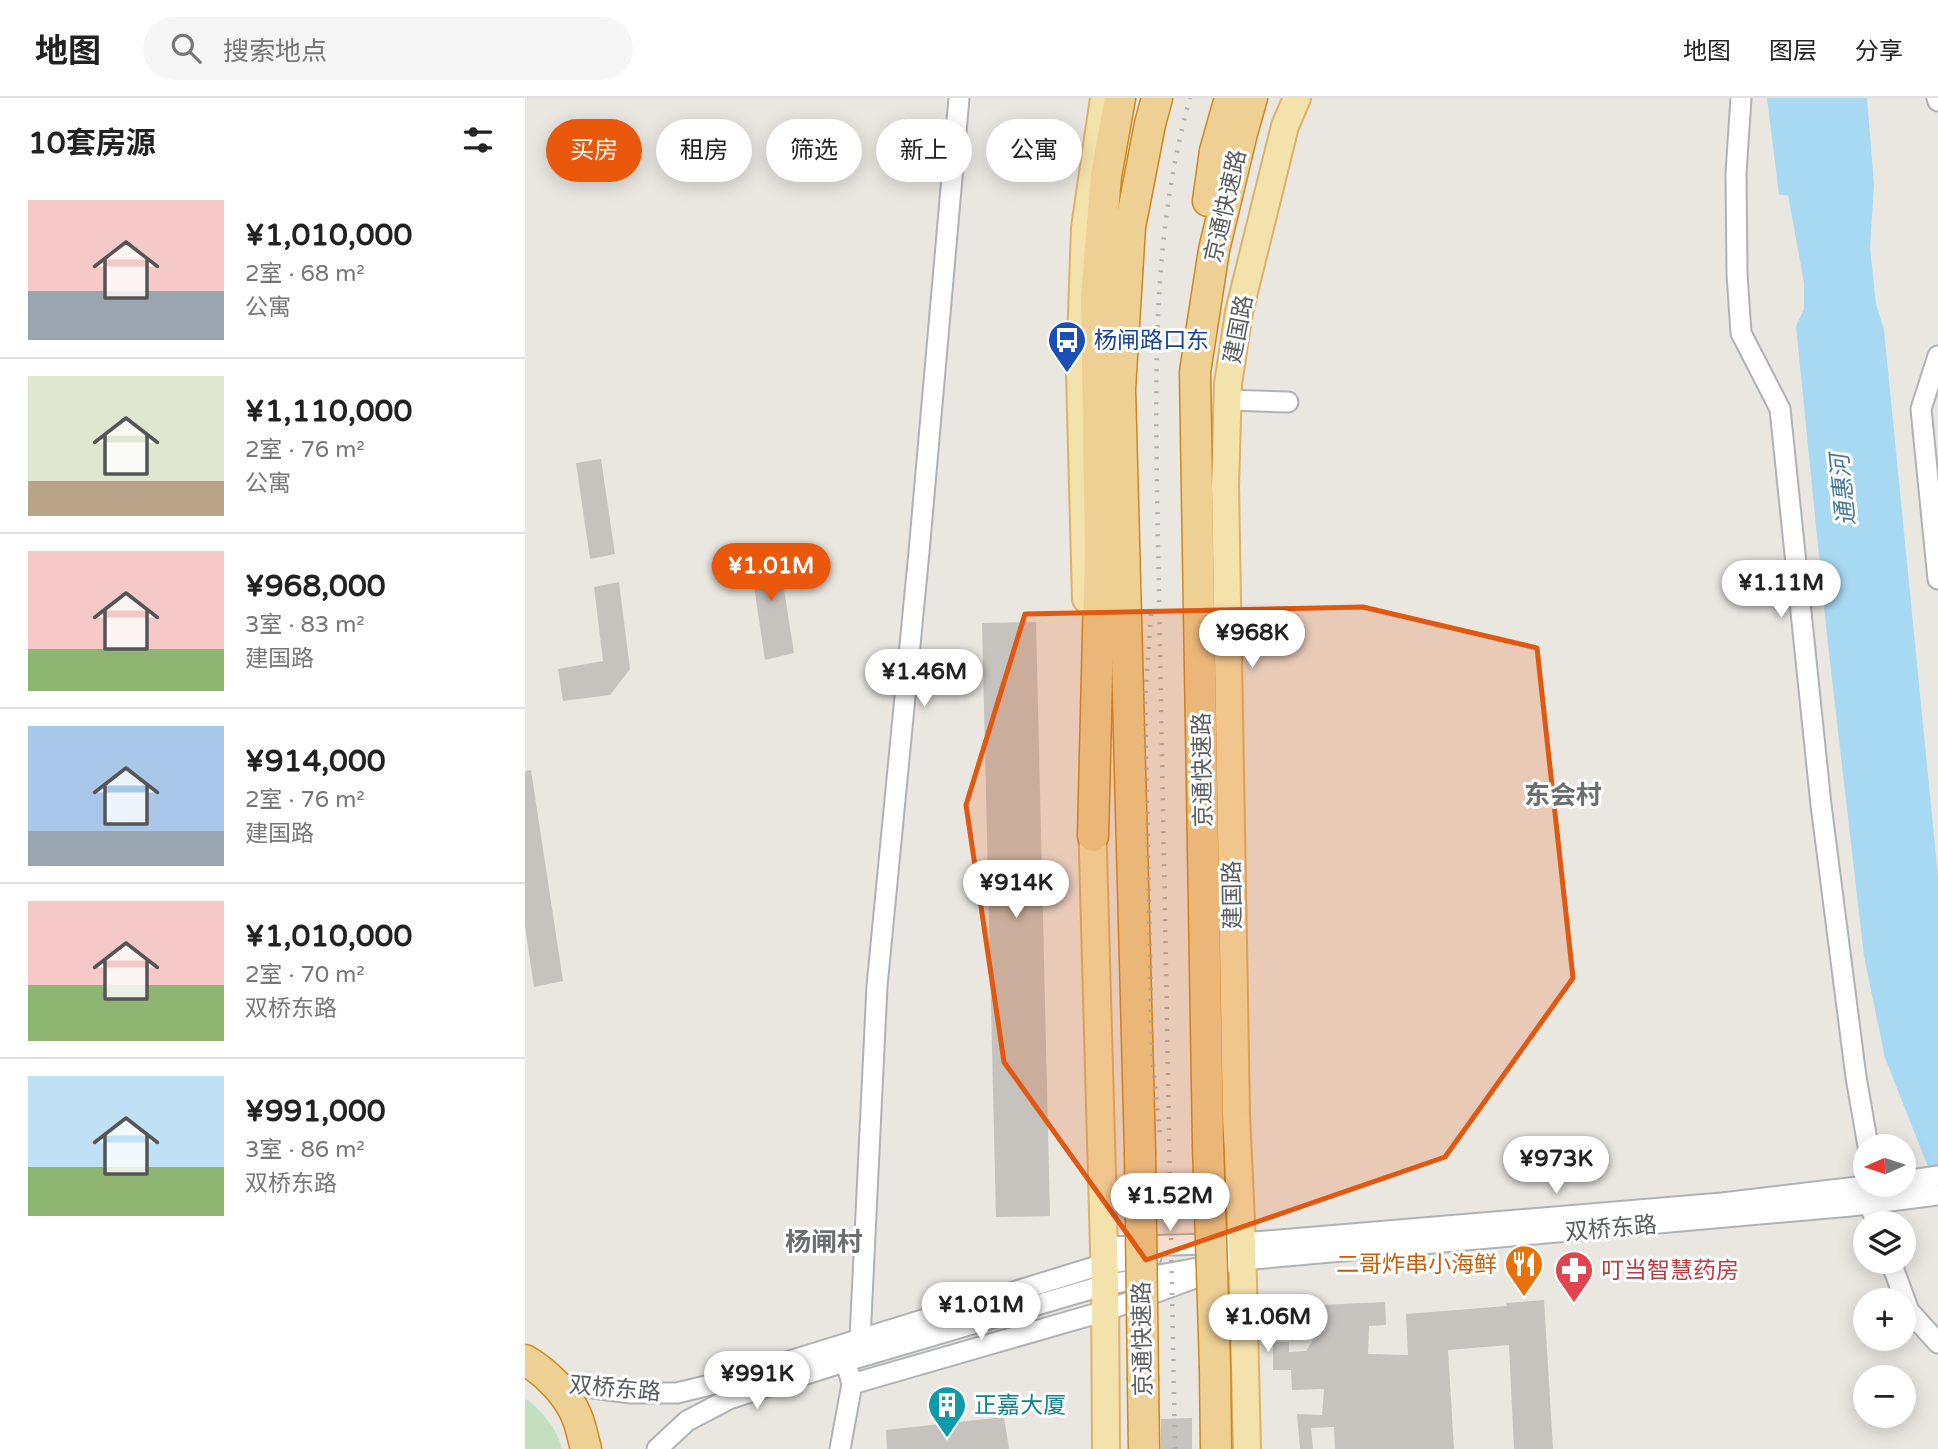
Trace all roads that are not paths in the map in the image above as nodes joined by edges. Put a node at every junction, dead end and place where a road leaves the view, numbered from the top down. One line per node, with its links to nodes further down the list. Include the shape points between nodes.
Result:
1 (959, 98): 26 (street, via 877,986)
2 (1104, 98): 16 (main road, via 1086,228 1080,372)
3 (1120, 98): 16 (highway, via 1106,176 1096,297 1100,552)
4 (1133, 98): 12 (highway, via 1116,238)
5 (1157, 98): 12 (highway, 京通快速路, via 1130,228)
6 (1230, 98): 11 (highway, via 1215,151 1199,257)
7 (1252, 98): 11 (highway, 京通快速路, via 1214,250)
8 (1297, 98): 13 (main road, 建国路, via 1285,126 1239,312)
9 (1741, 98): 17 (street, via 1736,173 1741,333 1780,409 1821,805)
10 (1938, 356): 15 (street, via 1921,409)
11 (1195, 372): 37 (highway, 京通快速路, bridge)
12 (1120, 389): 36 (highway, 京通快速路, bridge)
13 (1227, 400): 14 (street); 23 (main road, 建国路, via 1236,1114)
14 (1288, 402)
15 (1938, 579)
16 (1093, 836): 25 (main road)
17 (1866, 1134)
18 (1938, 1176): 19 (street, 双桥东路)
19 (1916, 1185)
20 (1916, 1192): 22 (street, 双桥东路)
21 (1853, 1195): 23 (street, 双桥东路, via 1722,1203)
22 (1938, 1195)
23 (1242, 1252): 25 (street, 双桥东路); 25 (street, 双桥东路); 38 (main road, 建国路)
24 (1895, 1274): 27 (street, via 1909,1311)
25 (1104, 1277): 26 (street, 双桥东路); 29 (street, 双桥东路); 31 (street, 双桥东路); 35 (main road)
26 (860, 1339): 30 (street, 双桥东路, via 677,1393 631,1393)
27 (1938, 1343)
28 (525, 1360): 30 (highway)
29 (847, 1361): 31 (street); 33 (street, 双桥东路, via 729,1399 687,1421)
30 (555, 1383): 32 (highway, via 577,1415)
31 (852, 1384): 34 (street)
32 (586, 1449)
33 (657, 1449)
34 (840, 1449)
35 (1106, 1449)
36 (1143, 1449)
37 (1216, 1449)
38 (1247, 1449)

